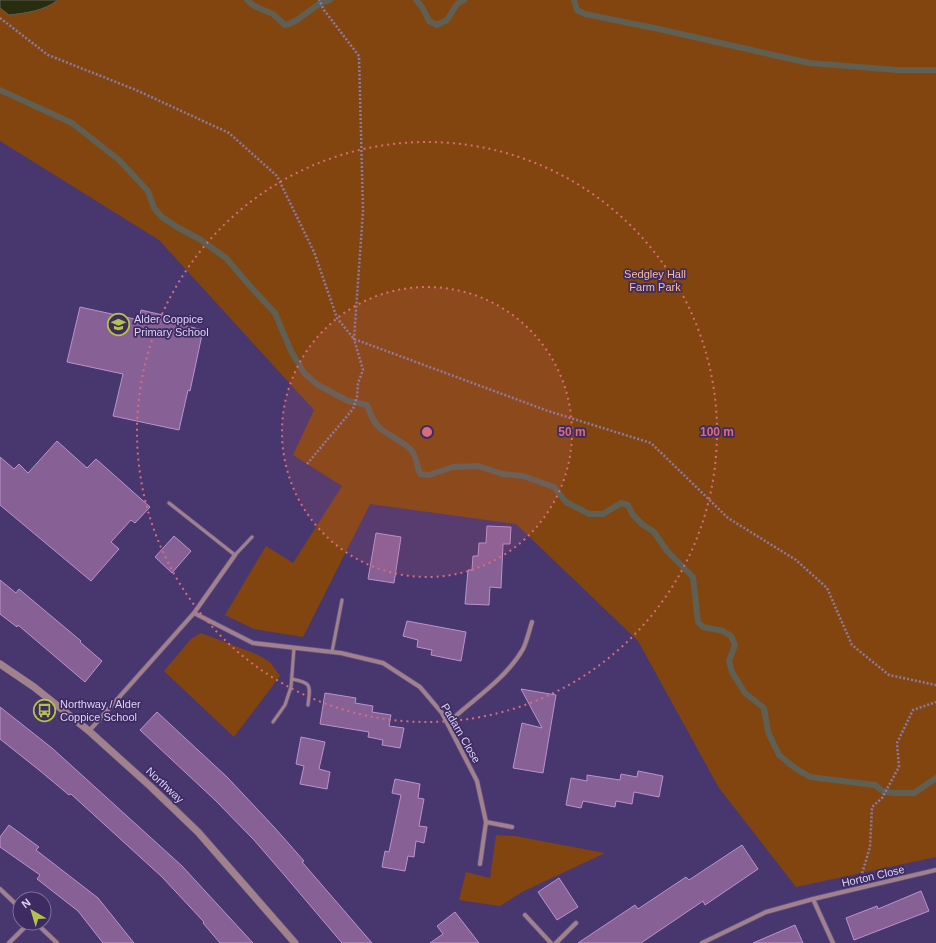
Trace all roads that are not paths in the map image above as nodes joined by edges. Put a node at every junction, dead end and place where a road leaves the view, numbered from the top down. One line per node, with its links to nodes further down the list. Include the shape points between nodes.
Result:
1 (169, 503): 3 (lane)
2 (252, 537): 3 (lane)
3 (235, 555): 5 (street)
4 (342, 600): 8 (lane)
5 (194, 614): 7 (street, Padarn Close, via 253,643); 14 (street)
6 (532, 622): 13 (street, via 523,649 504,674)
7 (294, 648): 8 (street, Padarn Close); 10 (lane)
8 (332, 652): 13 (street, Padarn Close, via 383,663 420,687)
9 (0, 664): 14 (street, Northway, via 34,687)
10 (292, 679): 11 (lane, via 308,684); 12 (lane, via 285,705)
11 (308, 705)
12 (273, 722)
13 (448, 723): 15 (street, Padarn Close, via 478,781)
14 (89, 731): 28 (street, Northway, via 198,832)
15 (486, 822): 16 (street); 17 (street, Padarn Close)
16 (512, 827)
17 (480, 864)
18 (936, 870): 20 (street, Horton Close)
19 (0, 889): 21 (street)
20 (813, 899): 31 (street, Horton Close, via 766,912); 32 (street)
21 (12, 900)
22 (525, 916): 29 (street)
23 (576, 923): 30 (street)
24 (21, 931): 26 (street)
25 (44, 931): 27 (street)
26 (9, 943)
27 (57, 943)
28 (295, 943)
29 (551, 943)
30 (556, 943)
31 (702, 943)
32 (833, 943)

